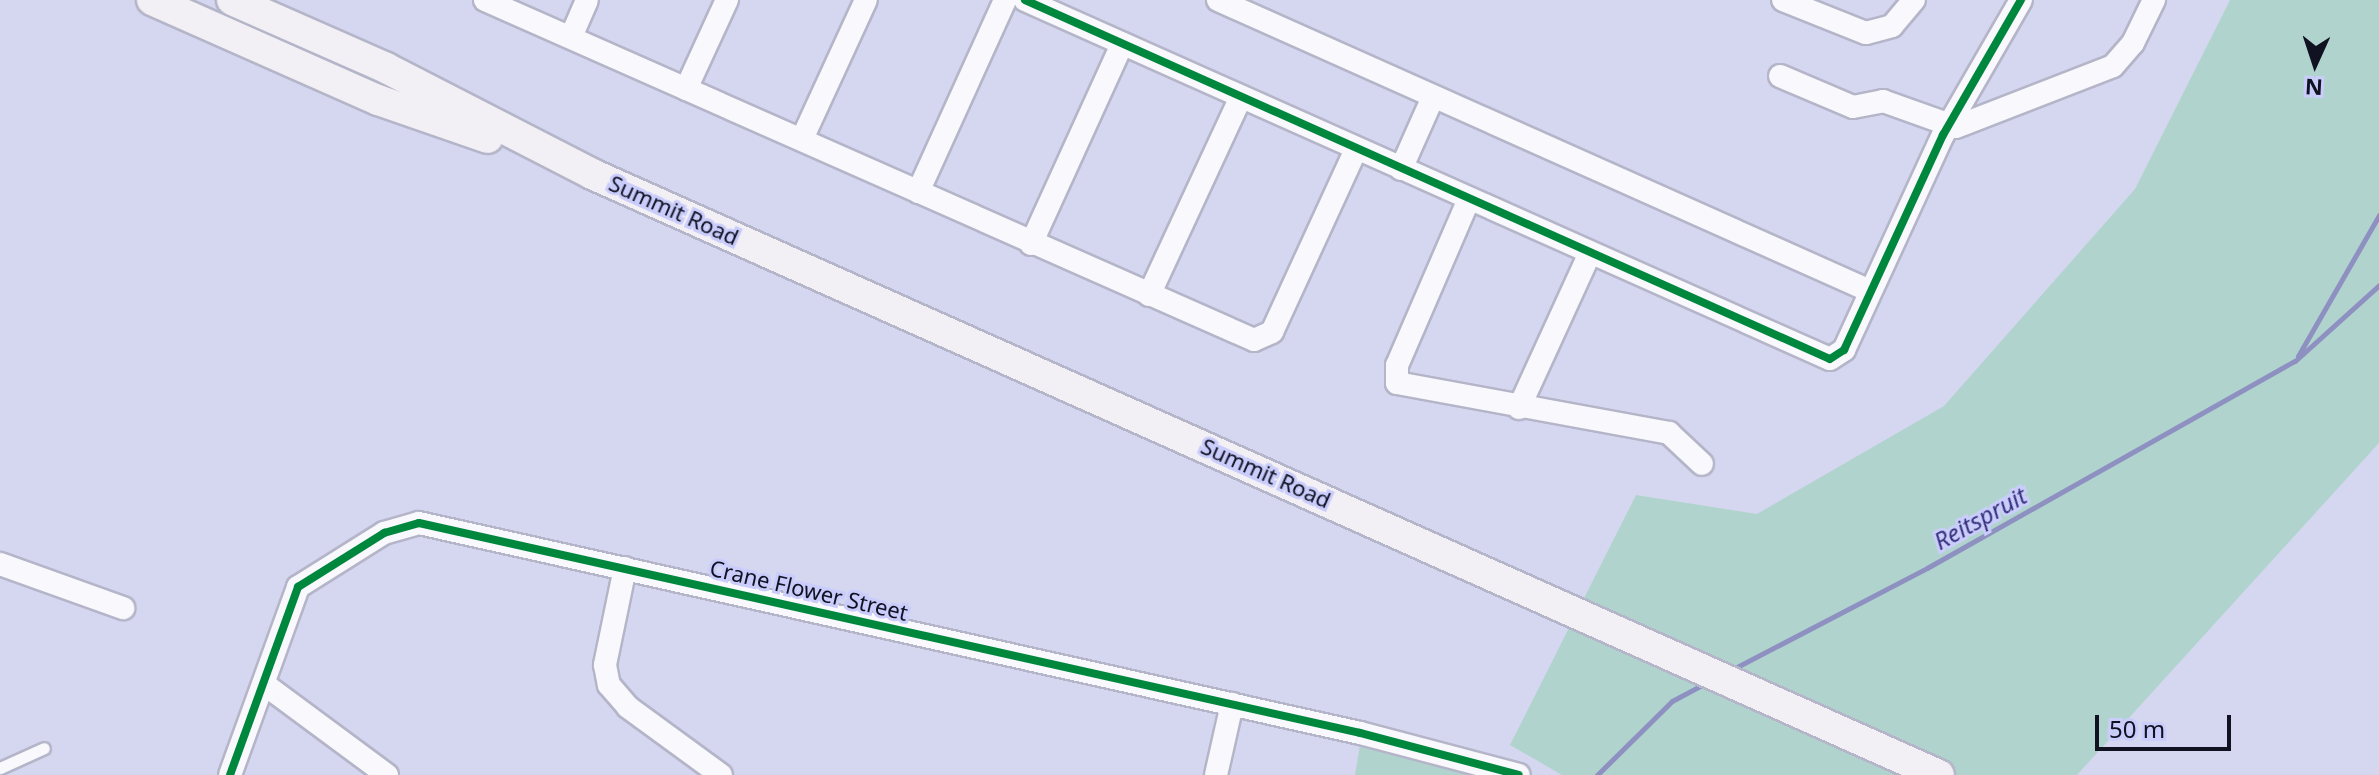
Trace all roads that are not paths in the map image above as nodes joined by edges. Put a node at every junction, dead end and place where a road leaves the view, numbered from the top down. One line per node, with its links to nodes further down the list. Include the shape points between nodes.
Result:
1 (152, 0): 24 (main road, Summit Road, via 378,100)
2 (232, 0): 24 (main road, Summit Road, via 386,68)
3 (485, 0): 14 (street)
4 (587, 0): 14 (street)
5 (727, 0): 17 (street)
6 (866, 0): 21 (street)
7 (1005, 0): 25 (street)
8 (1025, 0): 15 (street)
9 (1218, 0): 18 (street)
10 (1783, 0): 11 (street, via 1866,33 1892,26)
11 (1914, 0)
12 (2021, 0): 20 (street)
13 (2154, 0): 20 (street, via 2133,43 2113,66)
14 (571, 37): 17 (street)
15 (1122, 44): 19 (street); 27 (street)
16 (1780, 76): 20 (street, via 1853,107 1883,101)
17 (686, 89): 21 (street)
18 (1433, 97): 23 (street); 29 (street)
19 (1240, 99): 22 (street); 30 (street)
20 (1947, 127): 29 (street)
21 (802, 139): 25 (street)
22 (1356, 149): 23 (street); 30 (street, via 1268,336 1246,338)
23 (1401, 169): 26 (street)
24 (592, 174): 45 (main road, Summit Road)
25 (918, 192): 27 (street)
26 (1469, 199): 28 (street); 31 (street, via 1396,377 1405,388)
27 (1031, 244): 30 (street)
28 (1590, 253): 29 (street, via 1825,358 1844,350); 31 (street)
29 (1870, 291)
30 (1149, 295)
31 (1519, 408): 32 (street, via 1669,433)
32 (1702, 464)
33 (0, 564): 35 (street)
34 (625, 568): 36 (street, Crane Flower Street, via 419,523 401,526 298,587); 37 (street, Crane Flower Street); 42 (street, via 605,665 609,685 628,707)
35 (123, 608)
36 (264, 684): 40 (street, Crane Flower Street); 41 (street)
37 (1232, 704): 43 (street); 44 (street, Crane Flower Street, via 1481,761)
38 (44, 748): 39 (lane)
39 (0, 768)
40 (230, 775)
41 (387, 775)
42 (721, 775)
43 (1216, 775)
44 (1519, 775)
45 (1939, 775)

